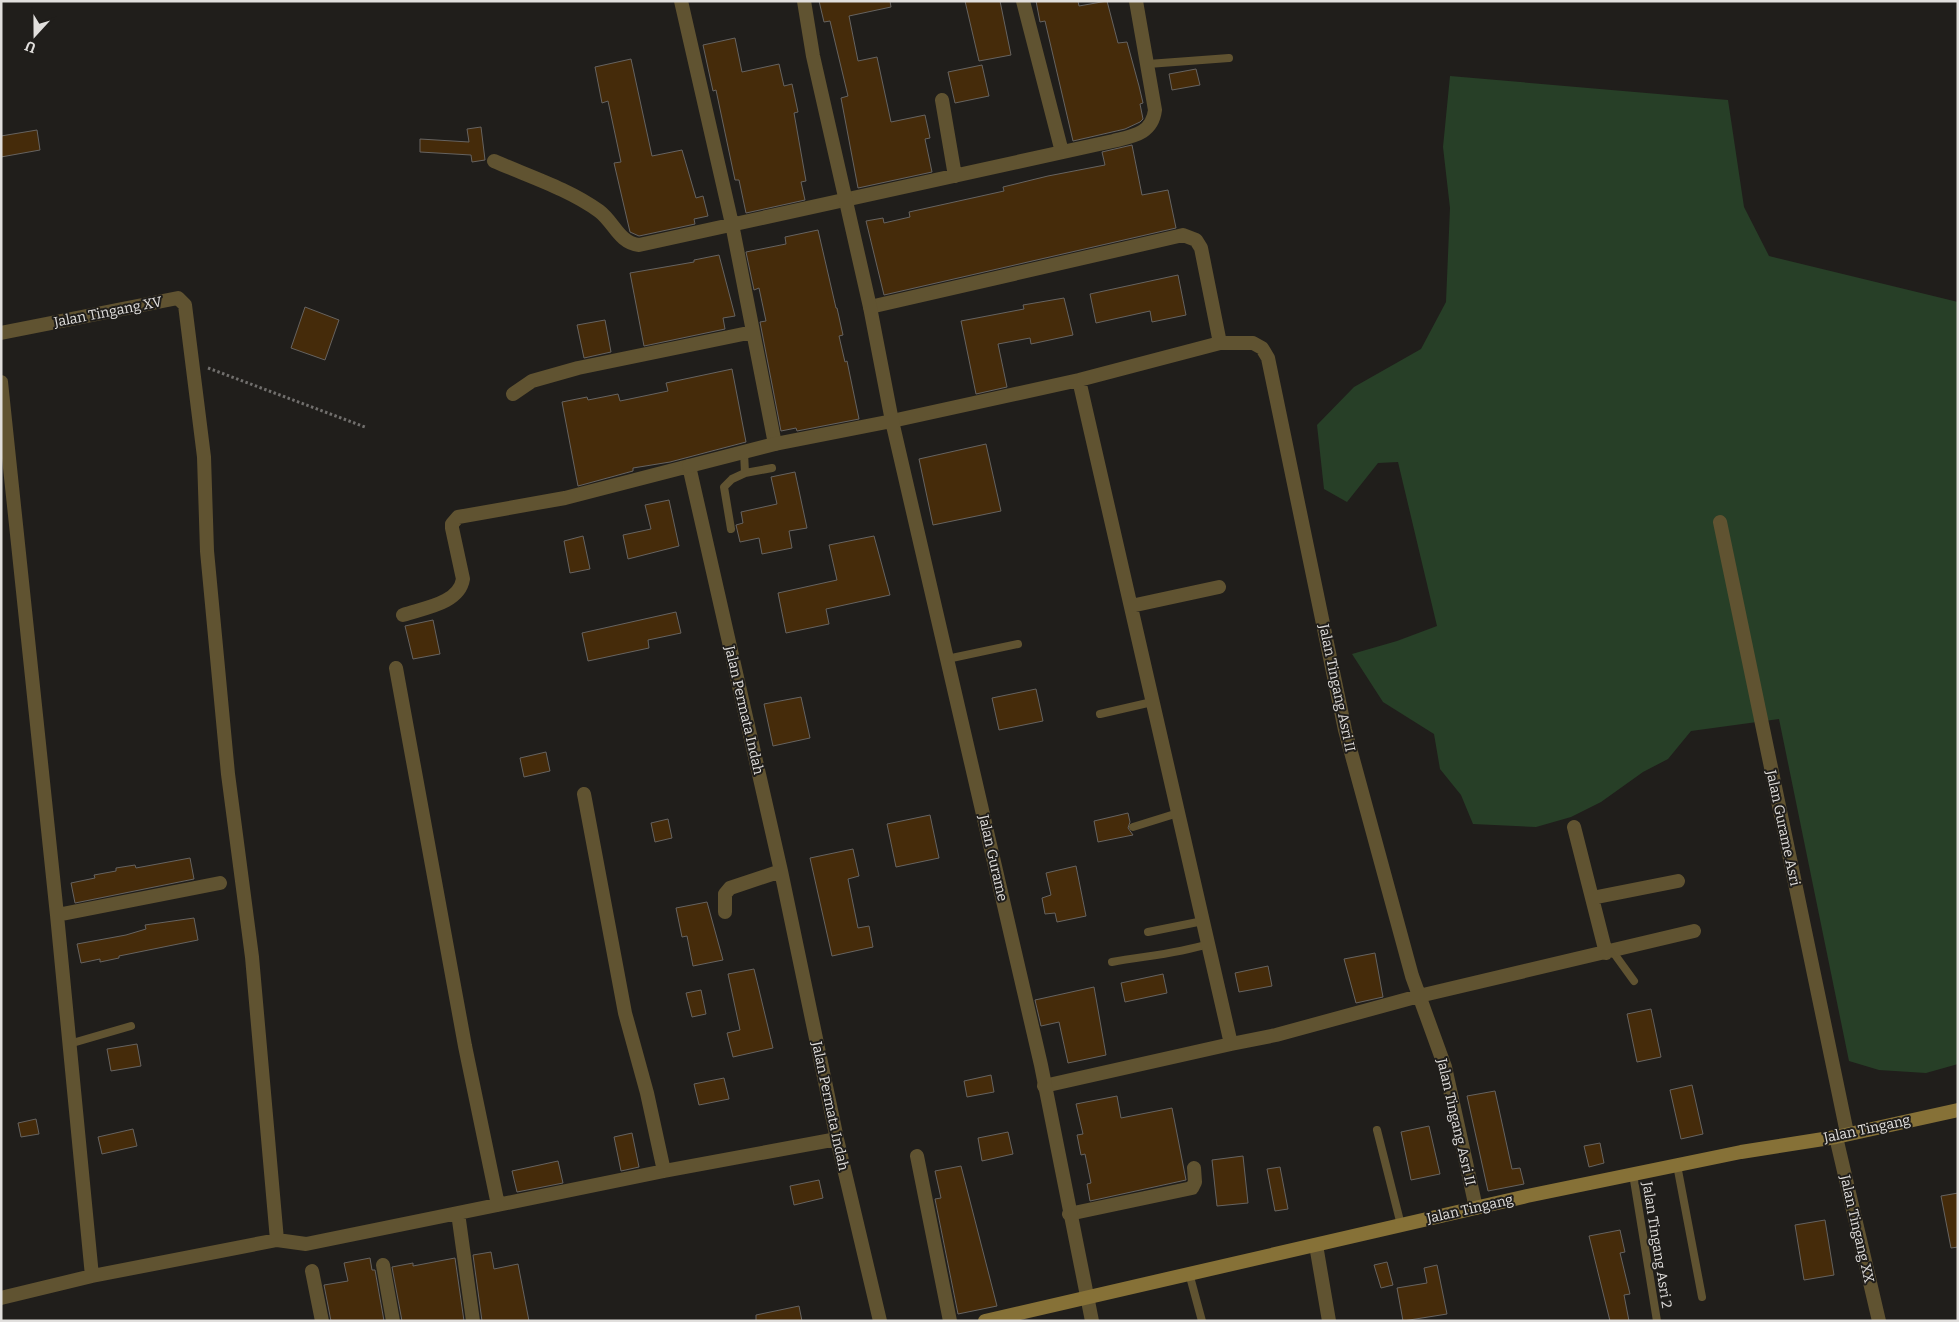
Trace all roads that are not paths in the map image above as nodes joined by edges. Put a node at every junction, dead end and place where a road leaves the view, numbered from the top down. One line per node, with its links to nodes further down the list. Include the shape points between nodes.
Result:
1 (682, 1): 12 (street)
2 (804, 1): 11 (street, Jalan Gurame, via 813,56)
3 (1023, 1): 8 (street)
4 (1136, 1): 6 (street)
5 (1228, 58): 6 (lane)
6 (1148, 64): 8 (street, via 1155,110 1149,127 1141,134)
7 (942, 100): 10 (street)
8 (1062, 152): 10 (street)
9 (494, 161): 12 (street, via 588,204 604,215 632,244 645,244)
10 (955, 176): 11 (street)
11 (846, 198): 12 (street); 13 (street, Jalan Gurame)
12 (732, 224): 14 (street)
13 (870, 307): 16 (street, via 1183,235 1196,240 1201,248); 20 (street, Jalan Gurame)
14 (753, 332): 19 (street, via 578,368 532,381); 21 (street)
15 (1, 333): 72 (street, Jalan Tingang XV, via 178,298 185,305 204,457 207,551 226,755 252,957)
16 (1220, 343): 17 (street, Jalan Tingang Asri II); 53 (street, Jalan Tingang Asri II, via 1253,343 1262,348 1268,358 1345,730)
17 (1079, 380): 20 (street, Jalan Tingang Asri II); 29 (street)
18 (1, 382): 45 (street)
19 (513, 394)
20 (892, 421): 21 (street, Jalan Tingang Asri II); 32 (street, Jalan Gurame)
21 (775, 444): 22 (street, Jalan Tingang Asri II)
22 (744, 452): 23 (street, Jalan Tingang Asri II); 25 (lane)
23 (689, 466): 30 (street, via 565,498 458,517 452,528 462,587 451,598); 40 (street, Jalan Permata Indah)
24 (772, 468): 25 (lane)
25 (745, 473): 27 (lane, via 732,478 724,487)
26 (1720, 522): 60 (street, Jalan Gurame Asri)
27 (731, 529)
28 (1219, 587): 29 (street)
29 (1131, 606): 34 (street)
30 (403, 615)
31 (1018, 644): 32 (lane)
32 (947, 659): 57 (street, Jalan Gurame)
33 (396, 668): 67 (street, via 463,1037)
34 (1152, 702): 35 (lane); 37 (street)
35 (1100, 714)
36 (584, 794): 65 (street, via 625,1013)
37 (1178, 814): 39 (lane); 46 (street)
38 (1574, 827): 43 (street)
39 (1133, 828)
40 (781, 871): 44 (street, via 730,888 725,894); 61 (street, Jalan Permata Indah)
41 (1678, 881): 43 (street)
42 (220, 883): 45 (street)
43 (1592, 898): 50 (street)
44 (725, 912)
45 (58, 914): 55 (street)
46 (1203, 921): 48 (lane); 49 (street)
47 (1694, 931): 50 (street)
48 (1148, 932)
49 (1208, 944): 51 (lane, via 1180,953 1163,952); 56 (street)
50 (1610, 952): 52 (lane); 53 (street)
51 (1112, 962)
52 (1634, 981)
53 (1419, 996): 56 (street); 68 (street, Jalan Tingang Asri II, via 1445,1067)
54 (131, 1026): 55 (lane)
55 (69, 1044): 77 (street)
56 (1231, 1044): 57 (street)
57 (1044, 1086): 70 (street, Jalan Gurame)
58 (1958, 1110): 60 (main road, Jalan Tingang)
59 (1377, 1130): 71 (lane)
60 (1842, 1135): 63 (main road, Jalan Tingang); 92 (street, Jalan Tingang XX)
61 (836, 1139): 65 (street); 85 (street, Jalan Permata Indah)
62 (917, 1156): 86 (street)
63 (1677, 1165): 66 (main road, Jalan Tingang); 79 (lane)
64 (1194, 1168): 70 (street, via 1192,1188)
65 (664, 1171): 67 (street)
66 (1633, 1174): 68 (main road, Jalan Tingang); 91 (lane, Jalan Tingang Asri 2)
67 (498, 1205): 69 (street)
68 (1476, 1208): 71 (main road, Jalan Tingang)
69 (458, 1213): 72 (street, via 306,1244); 84 (street)
70 (1069, 1214): 78 (street, Jalan Gurame)
71 (1401, 1225): 73 (main road, Jalan Tingang)
72 (277, 1240): 77 (street)
73 (1316, 1245): 76 (main road, Jalan Tingang); 90 (street)
74 (383, 1265): 83 (street)
75 (312, 1271): 82 (street)
76 (1189, 1273): 78 (main road, Jalan Tingang); 89 (lane)
77 (92, 1276): 80 (street)
78 (1086, 1296): 81 (main road, Jalan Tingang); 88 (street, Jalan Gurame)
79 (1702, 1297)
80 (1, 1298)
81 (1014, 1318): 87 (main road, Jalan Tingang)
82 (322, 1321)
83 (393, 1321)
84 (473, 1321)
85 (880, 1321)
86 (950, 1321)
87 (984, 1321)
88 (1092, 1321)
89 (1202, 1321)
90 (1329, 1321)
91 (1657, 1321)
92 (1879, 1321)

